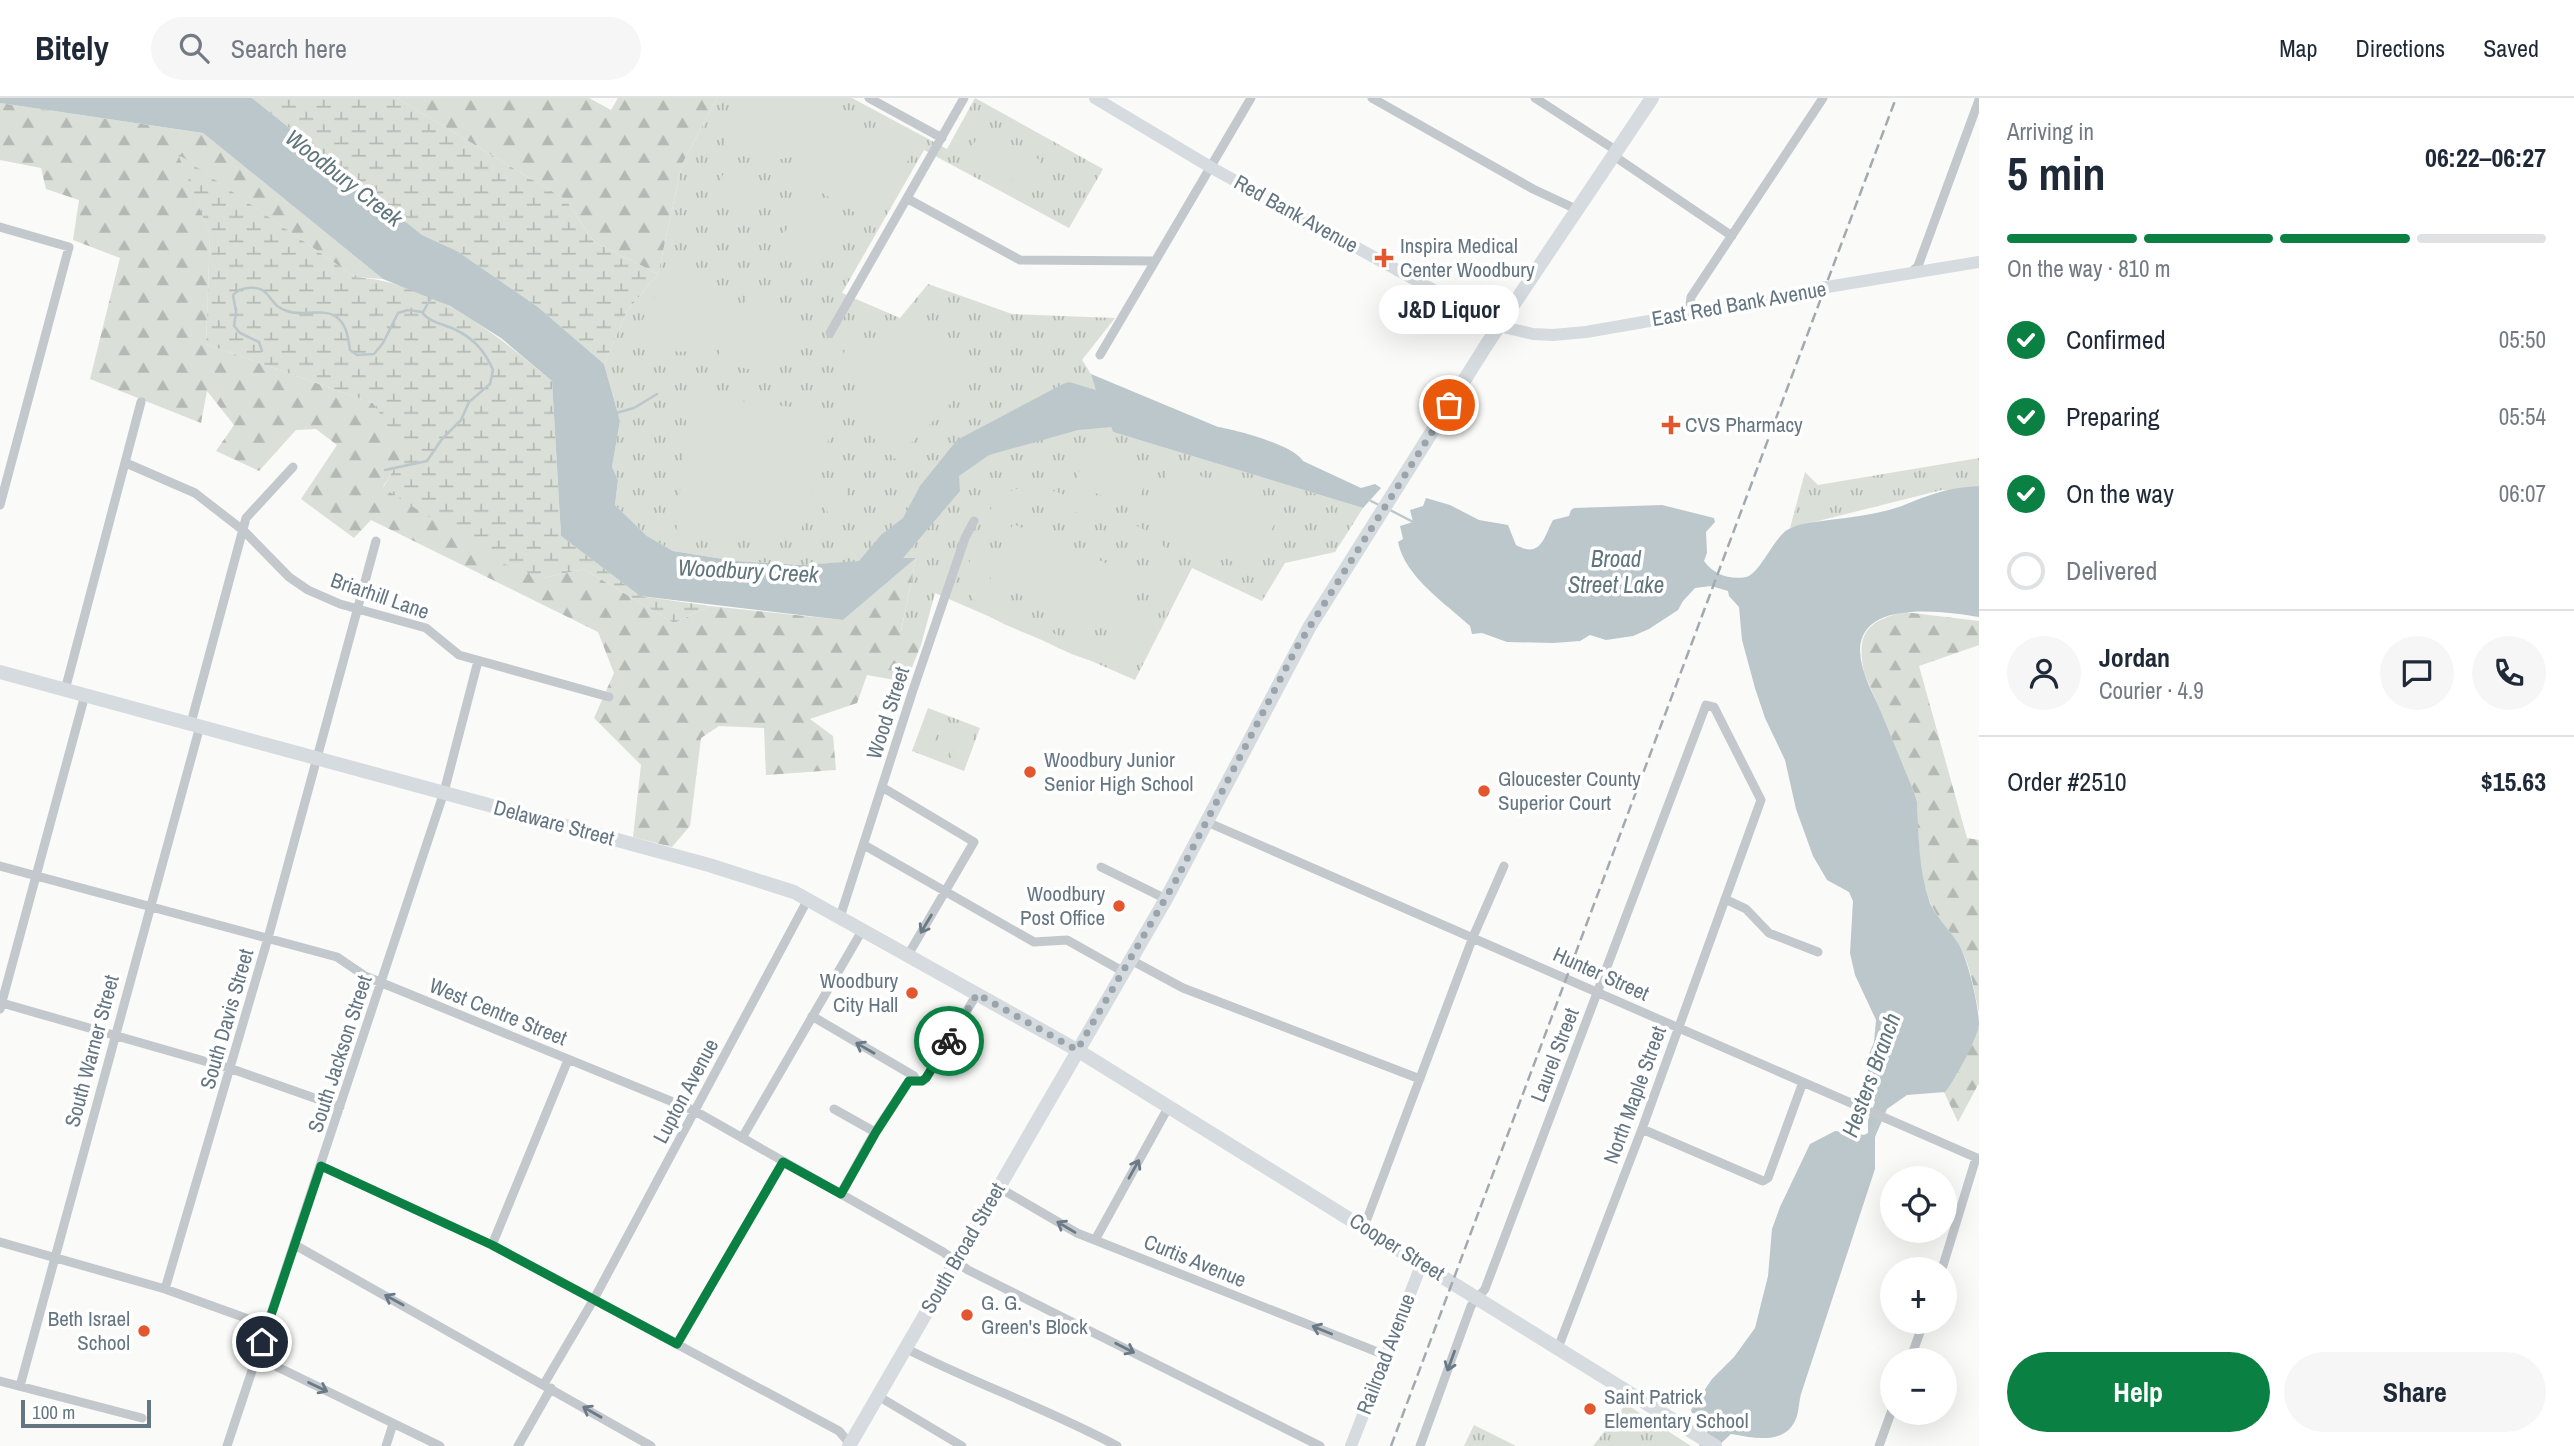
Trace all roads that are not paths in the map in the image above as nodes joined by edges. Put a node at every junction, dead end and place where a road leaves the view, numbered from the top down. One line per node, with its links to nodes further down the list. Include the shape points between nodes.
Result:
1 (869, 98): 10 (street)
2 (964, 98): 10 (street)
3 (1095, 98): 12 (street, Red Bank Avenue)
4 (1251, 98): 12 (street)
5 (1372, 98): 14 (street)
6 (1535, 98): 11 (street)
7 (1652, 98): 11 (main road, South Broad Street)
8 (1823, 98): 16 (street)
9 (1979, 100): 19 (street, via 1918,266)
10 (942, 138): 13 (street)
11 (1615, 154): 14 (main road, South Broad Street); 16 (street)
12 (1212, 168): 17 (street); 21 (street, Red Bank Avenue)
13 (908, 199): 17 (street, via 1020,260); 22 (street)
14 (1578, 210): 21 (main road, South Broad Street)
15 (0, 228): 27 (street, via 69,247)
16 (1732, 236): 20 (street, via 1691,296)
17 (1154, 261): 23 (street)
18 (1979, 262): 19 (street, East Red Bank Avenue)
19 (1908, 275): 20 (street, East Red Bank Avenue)
20 (1689, 313): 21 (street, East Red Bank Avenue, via 1553,335)
21 (1499, 326): 42 (main road, South Broad Street, via 1297,647)
22 (830, 333)
23 (1100, 355)
24 (141, 402): 25 (street)
25 (126, 463): 29 (street, Briarhill Lane, via 195,493); 34 (street)
26 (293, 467): 29 (street, South Warner Street, via 246,518)
27 (0, 505)
28 (974, 521): 40 (street, Wood Street)
29 (244, 531): 31 (street, Briarhill Lane, via 289,577 308,590); 38 (street, South Warner Street)
30 (376, 541): 31 (street, South Davis Street)
31 (357, 609): 32 (street, Briarhill Lane, via 426,628 459,656); 39 (street, South Davis Street)
32 (478, 661): 36 (street, Briarhill Lane); 41 (street, South Jackson Street)
33 (0, 672): 34 (main road, Delaware Street)
34 (65, 690): 35 (main road, Delaware Street)
35 (85, 695): 38 (main road, Delaware Street); 47 (street)
36 (609, 697)
37 (1706, 705): 51 (street, North Maple Street, via 1714,707 1761,800); 61 (street, Laurel Street)
38 (196, 725): 39 (main road, Delaware Street); 52 (street, South Warner Street)
39 (317, 758): 41 (main road, Delaware Street); 56 (street, South Davis Street)
40 (882, 787): 43 (street, Wood Street); 48 (street, via 974,842)
41 (444, 792): 49 (main road, Delaware Street, via 776,884); 60 (street, South Jackson Street)
42 (1208, 822): 50 (main road, South Broad Street); 55 (street, Hunter Street)
43 (864, 845): 48 (street); 53 (street, Wood Street)
44 (0, 866): 47 (street, West Centre Street)
45 (1504, 866): 55 (street)
46 (1101, 867): 50 (street)
47 (35, 876): 52 (street, West Centre Street); 63 (street)
48 (945, 892): 58 (street, one-way to 58); 59 (street, via 1034,943 1067,940)
49 (808, 899): 53 (main road, Delaware Street); 76 (street, Lupton Avenue)
50 (1166, 899): 59 (main road, South Broad Street)
51 (1725, 899): 57 (street, via 1746,909 1769,933); 65 (street, North Maple Street)
52 (150, 906): 56 (street, West Centre Street); 66 (street, South Warner Street)
53 (840, 917): 54 (main road, Delaware Street)
54 (863, 929): 58 (main road, Delaware Street); 64 (street)
55 (1473, 937): 61 (street, Hunter Street); 70 (street)
56 (268, 938): 60 (street, West Centre Street, via 337,957); 69 (street, South Davis Street)
57 (1818, 952)
58 (908, 955): 62 (main road, Delaware Street)
59 (1127, 966): 67 (main road, South Broad Street); 70 (street)
60 (382, 984): 68 (street, West Centre Street); 74 (street, South Jackson Street)
61 (1593, 990): 65 (street, Hunter Street); 95 (street, Laurel Street)
62 (977, 994): 67 (main road, Delaware Street); 71 (street, via 926,1078)
63 (1, 1006): 66 (street)
64 (812, 1016): 71 (street, one-way to 64); 79 (street)
65 (1679, 1027): 72 (street, Hunter Street); 77 (street, North Maple Street)
66 (115, 1035): 69 (street); 90 (street, South Warner Street)
67 (1077, 1050): 73 (main road, Cooper Street); 83 (main road, South Broad Street)
68 (568, 1060): 76 (street, West Centre Street); 89 (street)
69 (232, 1069): 74 (street); 94 (street, South Davis Street)
70 (1420, 1079): 85 (street)
71 (916, 1081): 78 (street, via 909,1081)
72 (1803, 1082): 77 (street, via 1768,1178 1763,1181); 80 (street, Hunter Street)
73 (1169, 1106): 85 (main road, Cooper Street); 86 (street, one-way to 73)
74 (340, 1107): 82 (street, South Jackson Street)
75 (834, 1109): 78 (street)
76 (695, 1111): 79 (street, West Centre Street); 96 (street, Lupton Avenue)
77 (1642, 1129): 100 (street, North Maple Street)
78 (876, 1132): 84 (street)
79 (742, 1138): 81 (street, West Centre Street)
80 (1978, 1159): 91 (street)
81 (783, 1162): 84 (street, West Centre Street); 98 (street)
82 (321, 1166): 88 (street, South Jackson Street); 89 (street)
83 (998, 1187): 86 (street, Curtis Avenue, one-way to 83); 92 (main road, South Broad Street)
84 (841, 1194): 92 (street, West Centre Street)
85 (1364, 1227): 93 (main road, Cooper Street)
86 (1095, 1240): 101 (street, Curtis Avenue, one-way to 86)
87 (0, 1242): 90 (street)
88 (295, 1245): 97 (street, South Jackson Street); 105 (street, one-way to 88)
89 (492, 1245): 96 (street)
90 (55, 1256): 94 (street); 104 (street, South Warner Street)
91 (1946, 1257)
92 (956, 1261): 99 (main road, South Broad Street); 119 (street, West Centre Street, one-way to 119)
93 (1422, 1263): 95 (main road, Cooper Street); 101 (street, Railroad Avenue)
94 (165, 1289): 97 (street)
95 (1478, 1298): 100 (main road, Cooper Street); 121 (street, Laurel Street, one-way to 121, via 1471,1306)
96 (594, 1299): 98 (street); 105 (street, Lupton Avenue)
97 (268, 1326): 102 (street, South Jackson Street)
98 (677, 1344): 111 (street, via 839,1431)
99 (905, 1348): 106 (main road, South Broad Street); 118 (street)
100 (1558, 1348): 110 (main road, Cooper Street)
101 (1385, 1355): 120 (street, Railroad Avenue)
102 (257, 1357): 108 (street, one-way to 108); 112 (street, South Jackson Street)
103 (0, 1381): 104 (street)
104 (20, 1386): 107 (street)
105 (547, 1386): 115 (street, Lupton Avenue); 116 (street, one-way to 105)
106 (878, 1396): 111 (main road, South Broad Street); 117 (street)
107 (142, 1418)
108 (394, 1424): 113 (street); 114 (street)
109 (1887, 1425): 122 (street)
110 (1709, 1442)
111 (850, 1445)
112 (227, 1446)
113 (386, 1446)
114 (440, 1446)
115 (518, 1446)
116 (651, 1446)
117 (962, 1446)
118 (1117, 1446)
119 (1320, 1446)
120 (1351, 1446)
121 (1420, 1446)
122 (1879, 1446)

